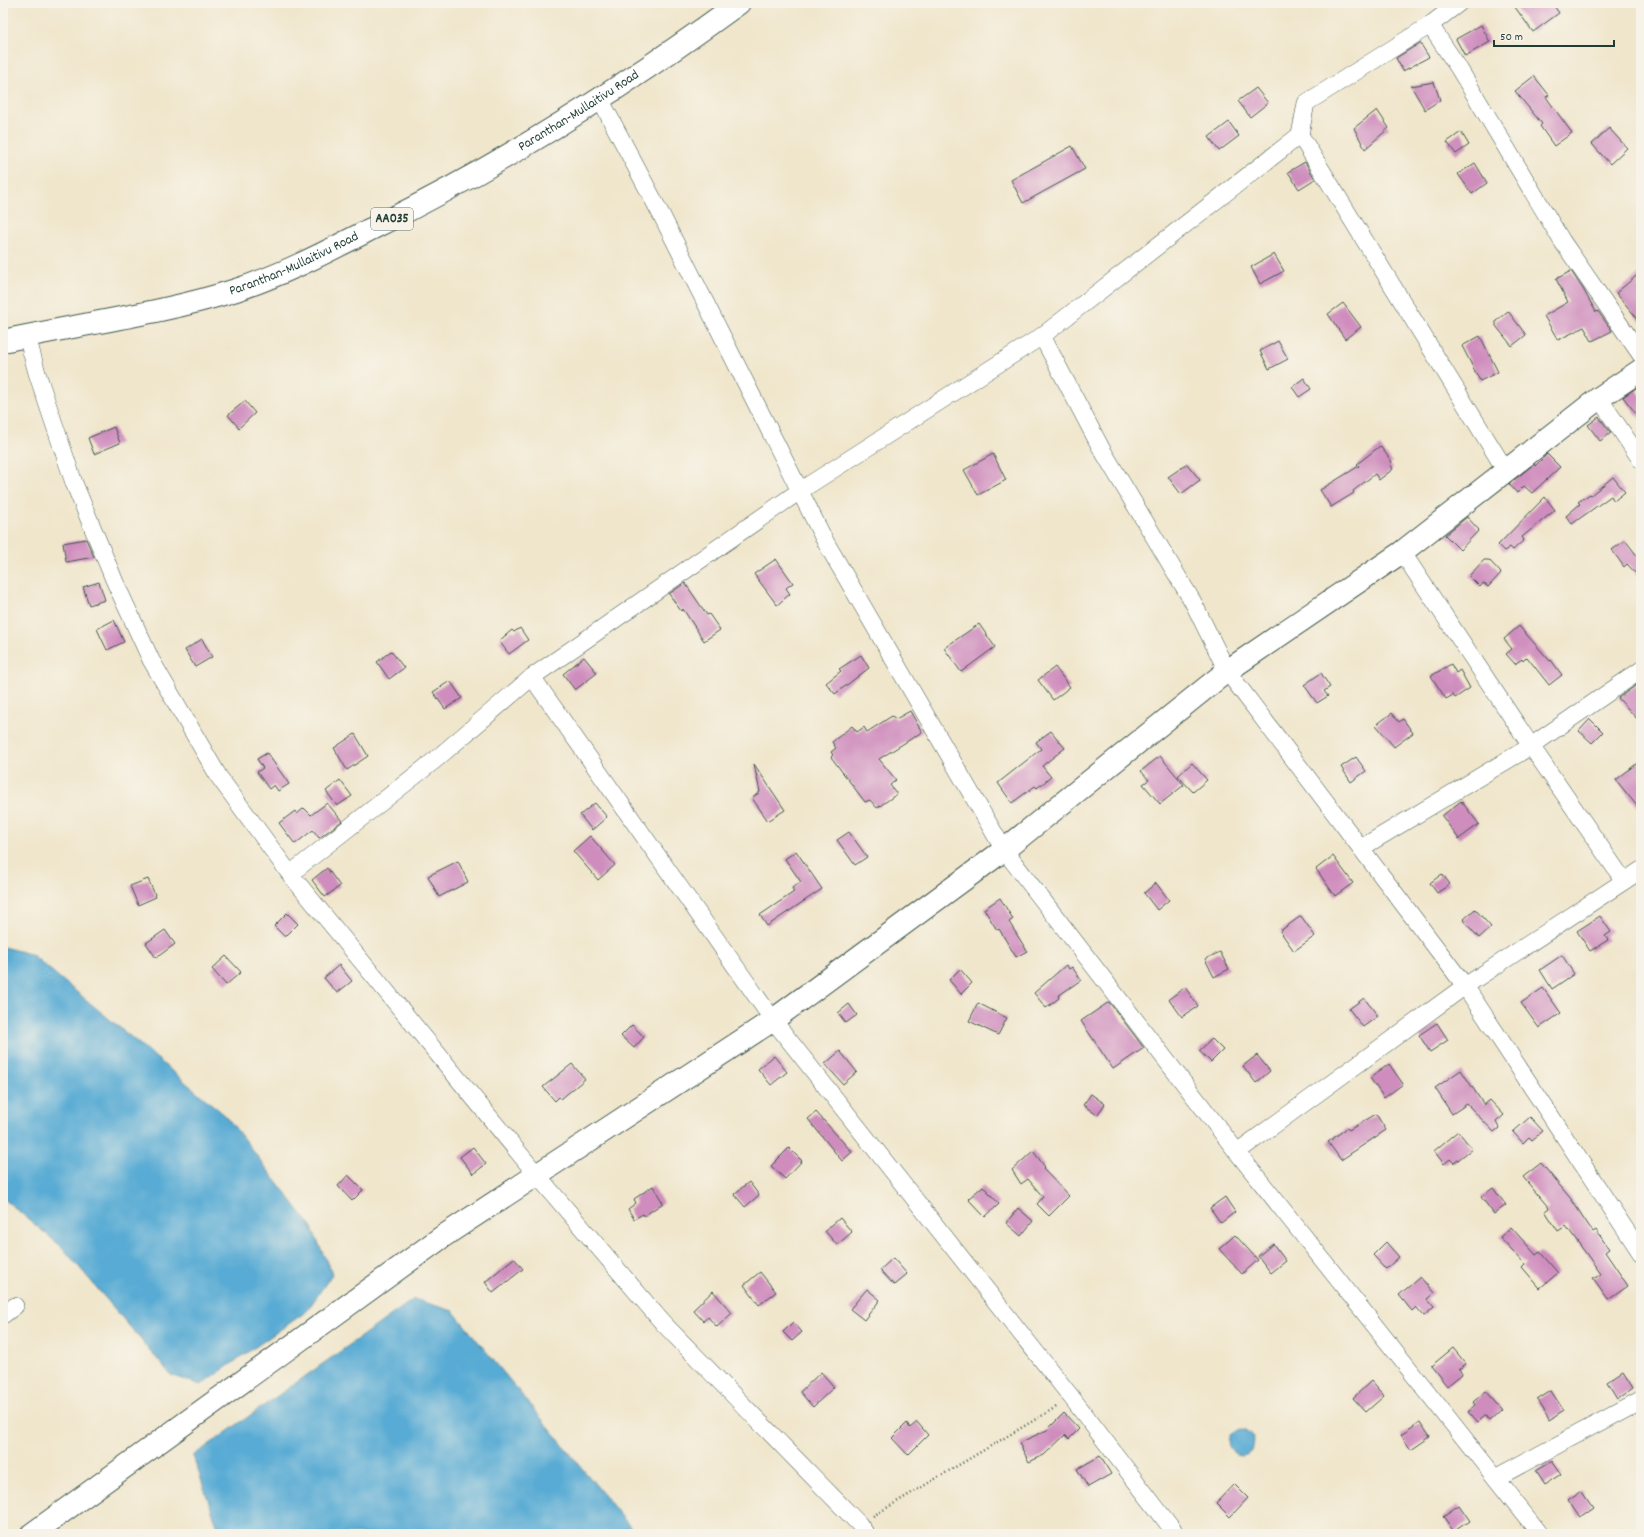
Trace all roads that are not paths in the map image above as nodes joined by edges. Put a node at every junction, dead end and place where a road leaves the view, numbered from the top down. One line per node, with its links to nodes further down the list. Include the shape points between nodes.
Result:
1 (739, 3): 4 (main road, Paranthan-Mullaitivu Road / AA035)
2 (1459, 3): 3 (street)
3 (1430, 25): 5 (street, via 1306,103); 9 (street, via 1562,241)
4 (600, 99): 6 (main road, Paranthan-Mullaitivu Road / AA035, via 425,203 300,265 236,290 170,307); 14 (street)
5 (1300, 135): 7 (street); 13 (street)
6 (26, 336): 8 (main road, Paranthan-Mullaitivu Road / AA035); 23 (street, via 74,483 151,660 219,777)
7 (1042, 336): 14 (street); 17 (street, via 1101,448 1193,602)
8 (3, 341)
9 (1641, 354)
10 (1641, 370): 11 (main road)
11 (1599, 398): 12 (street); 13 (main road)
12 (1641, 460)
13 (1506, 471): 15 (main road)
14 (800, 490): 18 (street); 21 (street, via 825,541)
15 (1402, 552): 17 (main road); 19 (street)
16 (1641, 670): 19 (street)
17 (1227, 671): 20 (street); 21 (main road)
18 (532, 677): 23 (street, via 435,760); 26 (street)
19 (1531, 746): 20 (street); 24 (street)
20 (1361, 848): 25 (street)
21 (1004, 850): 26 (main road); 27 (street)
22 (1641, 870): 24 (street)
23 (290, 874): 28 (street)
24 (1624, 881): 25 (street)
25 (1465, 986): 27 (street); 29 (street)
26 (773, 1020): 28 (main road); 34 (street, via 1072,1398)
27 (1237, 1152): 31 (street)
28 (537, 1175): 32 (street, via 663,1323); 33 (main road, via 442,1237)
29 (1641, 1253)
30 (1641, 1400): 31 (street)
31 (1496, 1478): 35 (street)
32 (862, 1529)
33 (32, 1534)
34 (1176, 1534)
35 (1540, 1534)

